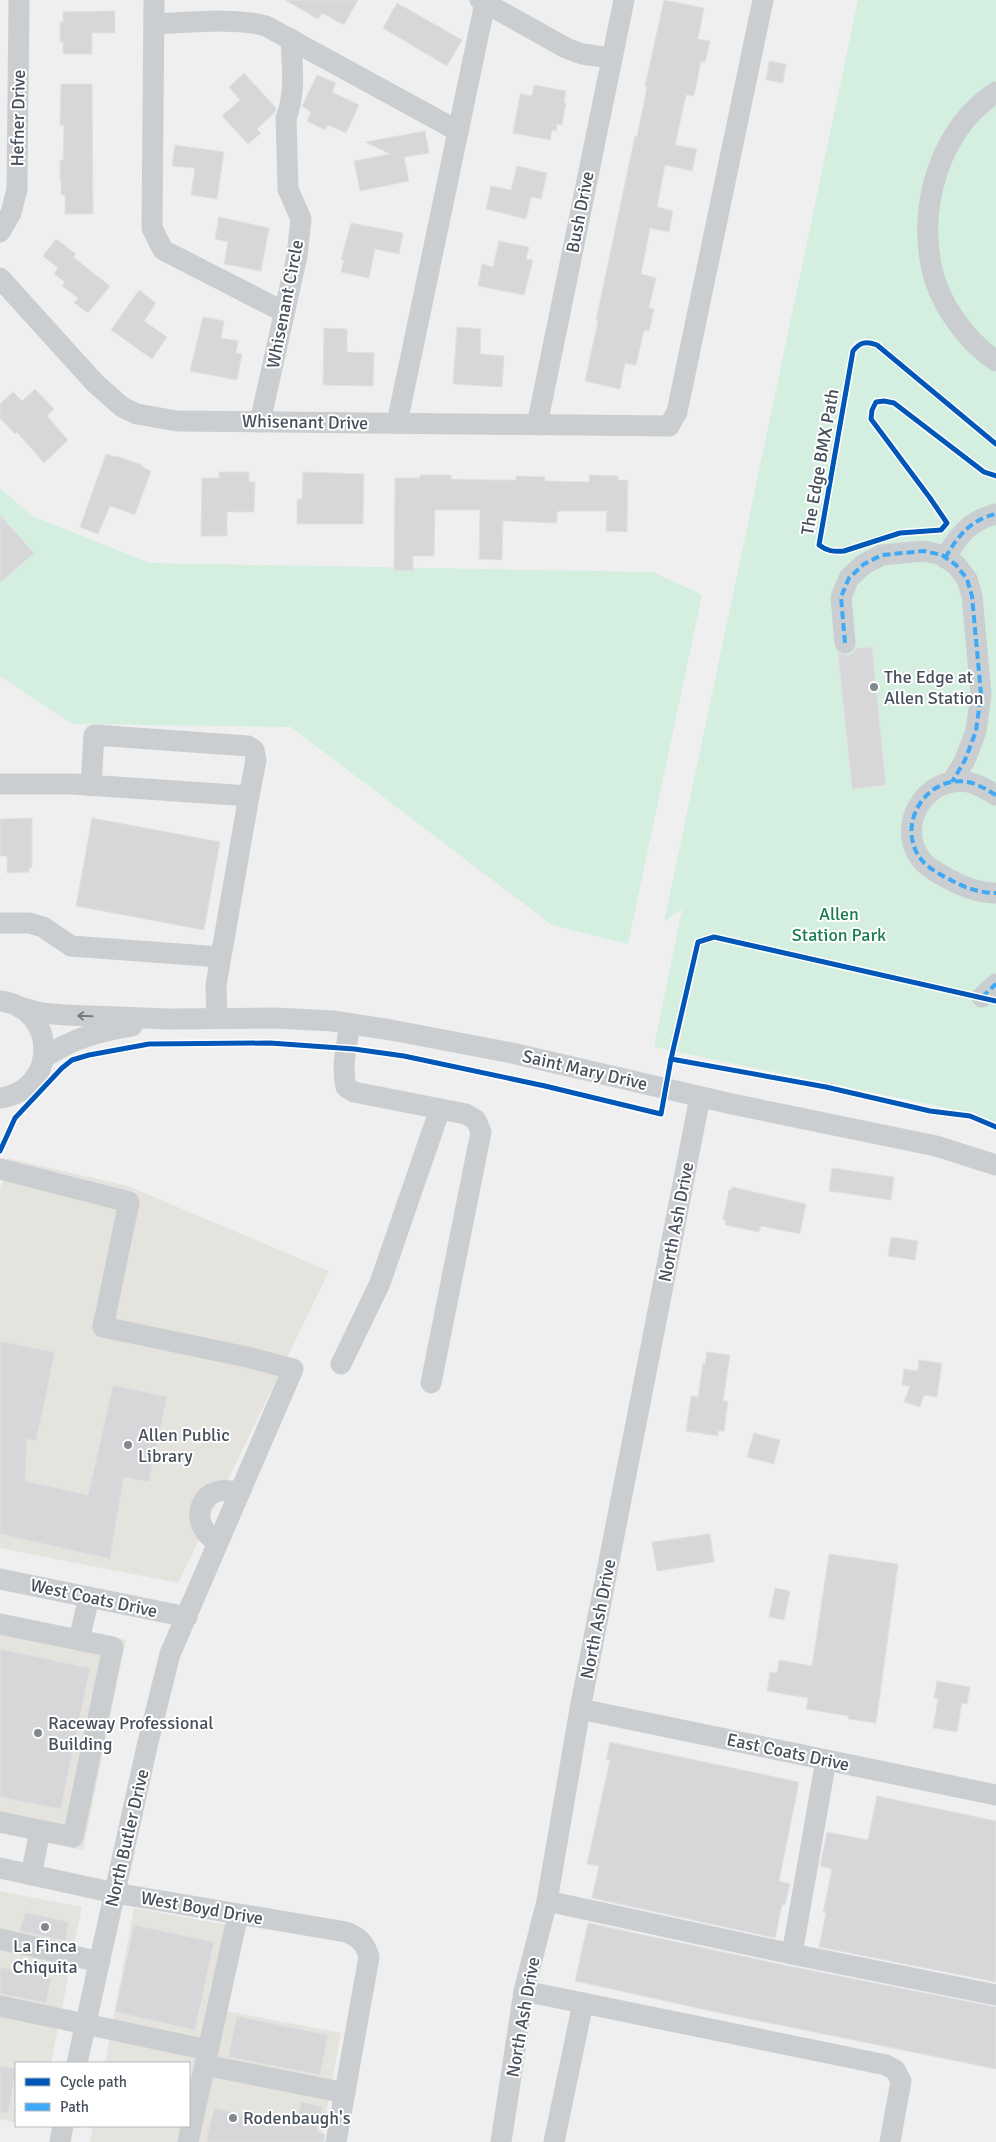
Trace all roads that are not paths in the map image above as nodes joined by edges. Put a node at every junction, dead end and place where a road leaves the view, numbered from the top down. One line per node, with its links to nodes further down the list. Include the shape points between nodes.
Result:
1 (19, 0): 11 (street, Hefner Drive, via 17,189 11,213)
2 (154, 0): 6 (street)
3 (624, 0): 8 (street, Bush Drive)
4 (763, 0): 17 (street, Whisenant Drive, via 677,412 668,426)
5 (482, 1): 8 (street, via 566,48); 10 (street)
6 (154, 24): 7 (street, via 255,23); 13 (street, via 152,228 164,250)
7 (291, 39): 10 (street); 13 (street, Whisenant Circle, via 293,81 286,118 288,188 301,219 297,256)
8 (612, 58): 17 (street, Bush Drive)
9 (996, 92): 14 (street, via 967,117 950,140 930,199 928,234 931,266 949,310 982,352)
10 (458, 130): 16 (street)
11 (0, 232)
12 (0, 278): 15 (street, Whisenant Drive, via 94,383 122,407 137,414 169,420)
13 (284, 312): 15 (street, Whisenant Circle)
14 (996, 361)
15 (260, 422): 16 (street, Whisenant Drive)
16 (397, 423): 17 (street, Whisenant Drive)
17 (537, 424)
18 (996, 514): 19 (street, via 983,518 959,535)
19 (945, 558): 20 (street, via 924,551 882,555 864,564 849,578 840,597); 21 (street, via 956,565 967,579 972,596 982,694 976,731)
20 (845, 642)
21 (952, 782): 24 (street, via 968,782); 26 (street, via 932,791 917,807 912,821 916,849 924,862 952,881 984,893)
22 (0, 784): 23 (street)
23 (91, 786): 25 (street); 25 (street, via 94,735 103,735 248,746 254,750 256,760)
24 (996, 795)
25 (249, 796): 28 (street)
26 (996, 893)
27 (0, 923): 28 (street, via 29,923 43,927 71,946)
28 (220, 957): 30 (street, via 216,985)
29 (10, 1004): 31 (street, Saint Mary Drive, one-way to 29, via 41,1014); 33 (street, via 31,1016 40,1029)
30 (217, 1018): 31 (street, Saint Mary Drive); 32 (street, Saint Mary Drive, via 275,1018)
31 (169, 1019): 33 (street, Saint Mary Drive, via 80,1037)
32 (350, 1024): 34 (street, Saint Mary Drive, via 512,1054); 36 (street, via 346,1087 354,1092)
33 (44, 1058): 35 (street, via 32,1083)
34 (700, 1097): 37 (street, Saint Mary Drive, via 936,1146); 48 (street, North Ash Drive)
35 (3, 1101)
36 (440, 1109): 39 (street, via 380,1283); 40 (street, via 466,1114 476,1120 481,1132)
37 (996, 1165)
38 (0, 1170): 41 (street, North Butler Drive, via 129,1202 103,1327 293,1369)
39 (342, 1364)
40 (431, 1383)
41 (239, 1493): 42 (street, North Butler Drive); 42 (street, via 230,1490 215,1492 202,1505 200,1524 208,1537)
42 (217, 1542): 45 (street, North Butler Drive)
43 (0, 1578): 44 (street, West Coats Drive)
44 (89, 1596): 45 (street, West Coats Drive); 47 (street)
45 (187, 1617): 55 (street, North Butler Drive, via 170,1654)
46 (0, 1624): 47 (street)
47 (79, 1640): 52 (street, via 113,1647 73,1837)
48 (580, 1709): 49 (street, East Coats Drive); 56 (street, North Ash Drive)
49 (826, 1760): 50 (street, East Coats Drive); 59 (street)
50 (996, 1795)
51 (0, 1822): 52 (street)
52 (40, 1831): 54 (street)
53 (0, 1868): 54 (street, West Boyd Drive)
54 (31, 1875): 55 (street, West Boyd Drive)
55 (115, 1893): 57 (street, West Boyd Drive); 60 (street, North Butler Drive)
56 (547, 1901): 59 (street); 61 (street, North Ash Drive)
57 (238, 1914): 66 (street); 68 (street, West Boyd Drive, via 346,1932 366,1945 369,1957)
58 (0, 1939): 60 (street)
59 (792, 1954): 62 (street)
60 (100, 1962): 65 (street, North Butler Drive)
61 (524, 1991): 63 (street); 73 (street, North Ash Drive)
62 (996, 1995)
63 (583, 2002): 74 (street); 75 (street, via 886,2065 895,2070 901,2081)
64 (0, 2006): 65 (street)
65 (86, 2024): 66 (street); 67 (street, North Butler Drive)
66 (207, 2058): 68 (street); 71 (street)
67 (77, 2062)
68 (345, 2093): 72 (street)
69 (64, 2127): 70 (street)
70 (60, 2142)
71 (188, 2142)
72 (336, 2142)
73 (502, 2142)
74 (554, 2142)
75 (890, 2142)

